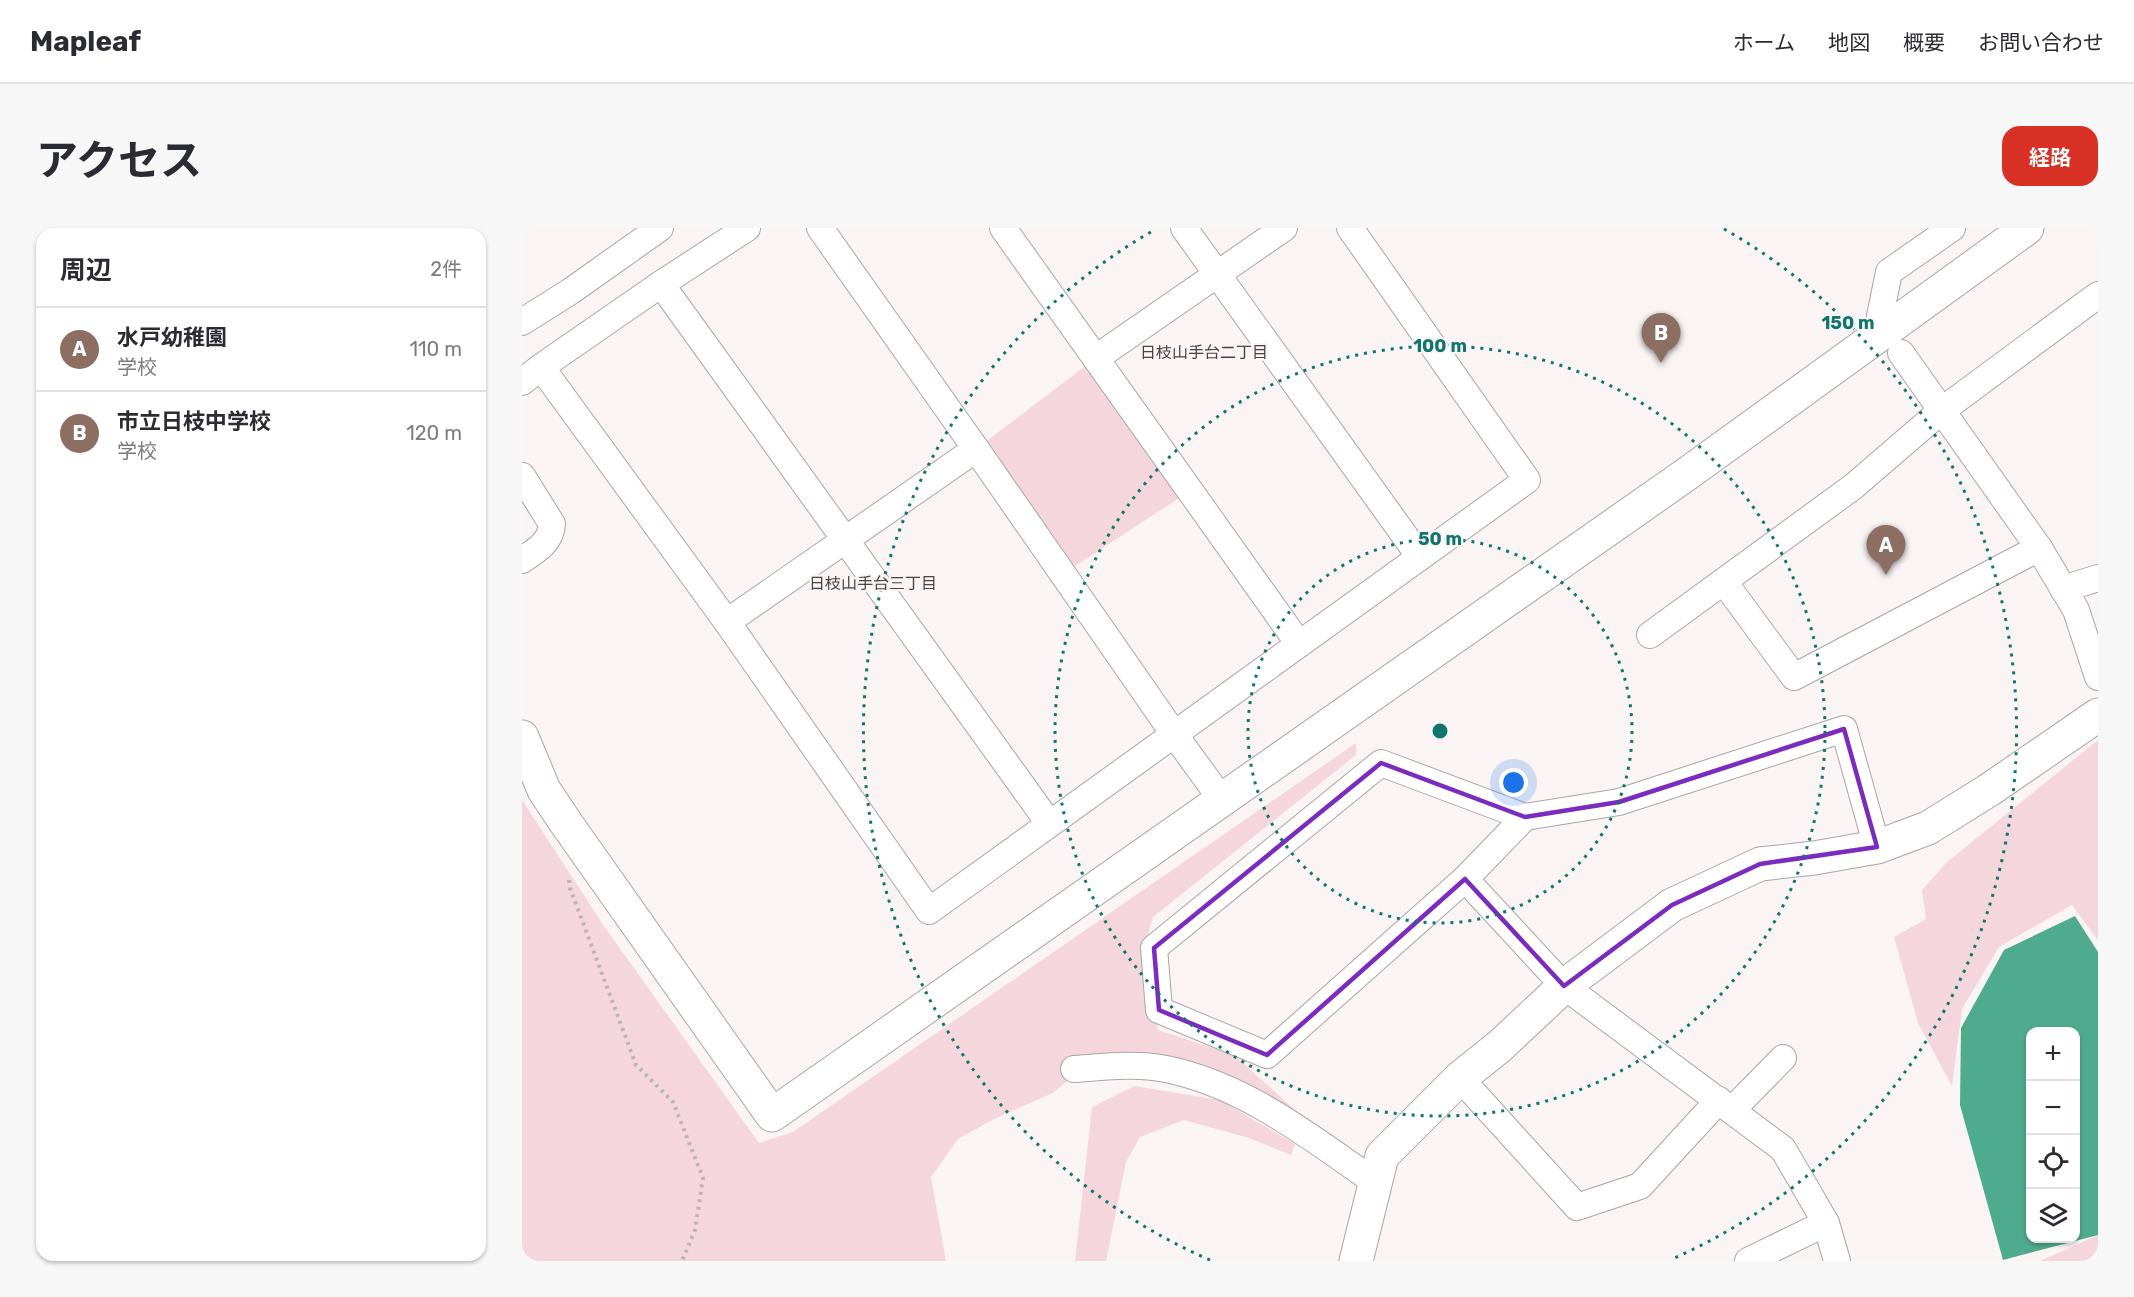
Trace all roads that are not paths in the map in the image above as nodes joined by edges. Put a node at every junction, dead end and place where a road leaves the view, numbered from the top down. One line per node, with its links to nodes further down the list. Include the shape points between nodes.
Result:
1 (660, 228): 14 (street)
2 (747, 228): 11 (street)
3 (820, 228): 19 (street)
4 (1003, 228): 16 (street)
5 (1184, 228): 10 (street)
6 (1284, 228): 10 (street)
7 (1350, 228): 23 (street, via 1527,480)
8 (1952, 228): 13 (street, via 1889,272)
9 (2027, 228): 35 (street, via 1684,476)
10 (1217, 274): 16 (street); 23 (street)
11 (661, 284): 17 (street); 21 (street)
12 (2098, 296): 18 (street)
13 (1880, 316)
14 (522, 322)
15 (1901, 353): 18 (street)
16 (1096, 358): 30 (street)
17 (532, 374): 28 (street)
18 (1941, 411): 22 (street); 26 (street, via 1854,486)
19 (976, 449): 21 (street); 33 (street)
20 (522, 476): 24 (street, via 552,524 552,533 540,548)
21 (845, 540): 28 (street); 37 (street)
22 (2039, 548): 26 (street, via 1794,677); 27 (street)
23 (1420, 557): 30 (street)
24 (522, 560)
25 (2098, 578): 27 (street)
26 (1724, 582): 29 (street)
27 (2063, 589): 31 (street, via 2076,610)
28 (727, 622): 37 (street, via 928,911)
29 (1650, 635)
30 (1299, 644): 33 (street)
31 (2098, 677)
32 (2098, 715): 38 (street, via 1928,828)
33 (1174, 734): 35 (street); 37 (street)
34 (522, 737): 35 (street, via 544,790 566,824 772,1115)
35 (1222, 800)
36 (1525, 817): 38 (street, via 1619,802 1844,729); 39 (street); 39 (street, via 1381,763 1154,948 1159,1010 1267,1055)
37 (1049, 823)
38 (1877, 847): 40 (street, via 1760,864 1672,904)
39 (1465, 879): 40 (street)
40 (1564, 986): 43 (street); 44 (street)
41 (1783, 1058): 44 (street)
42 (1074, 1069): 45 (street, via 1164,1068 1207,1080 1247,1097)
43 (1460, 1078): 44 (street, via 1577,1207 1640,1186); 45 (street, via 1382,1156)
44 (1725, 1105): 46 (street, via 1783,1149)
45 (1375, 1182): 47 (street)
46 (1826, 1223): 48 (street); 49 (street)
47 (1356, 1261)
48 (1748, 1261)
49 (1837, 1261)

